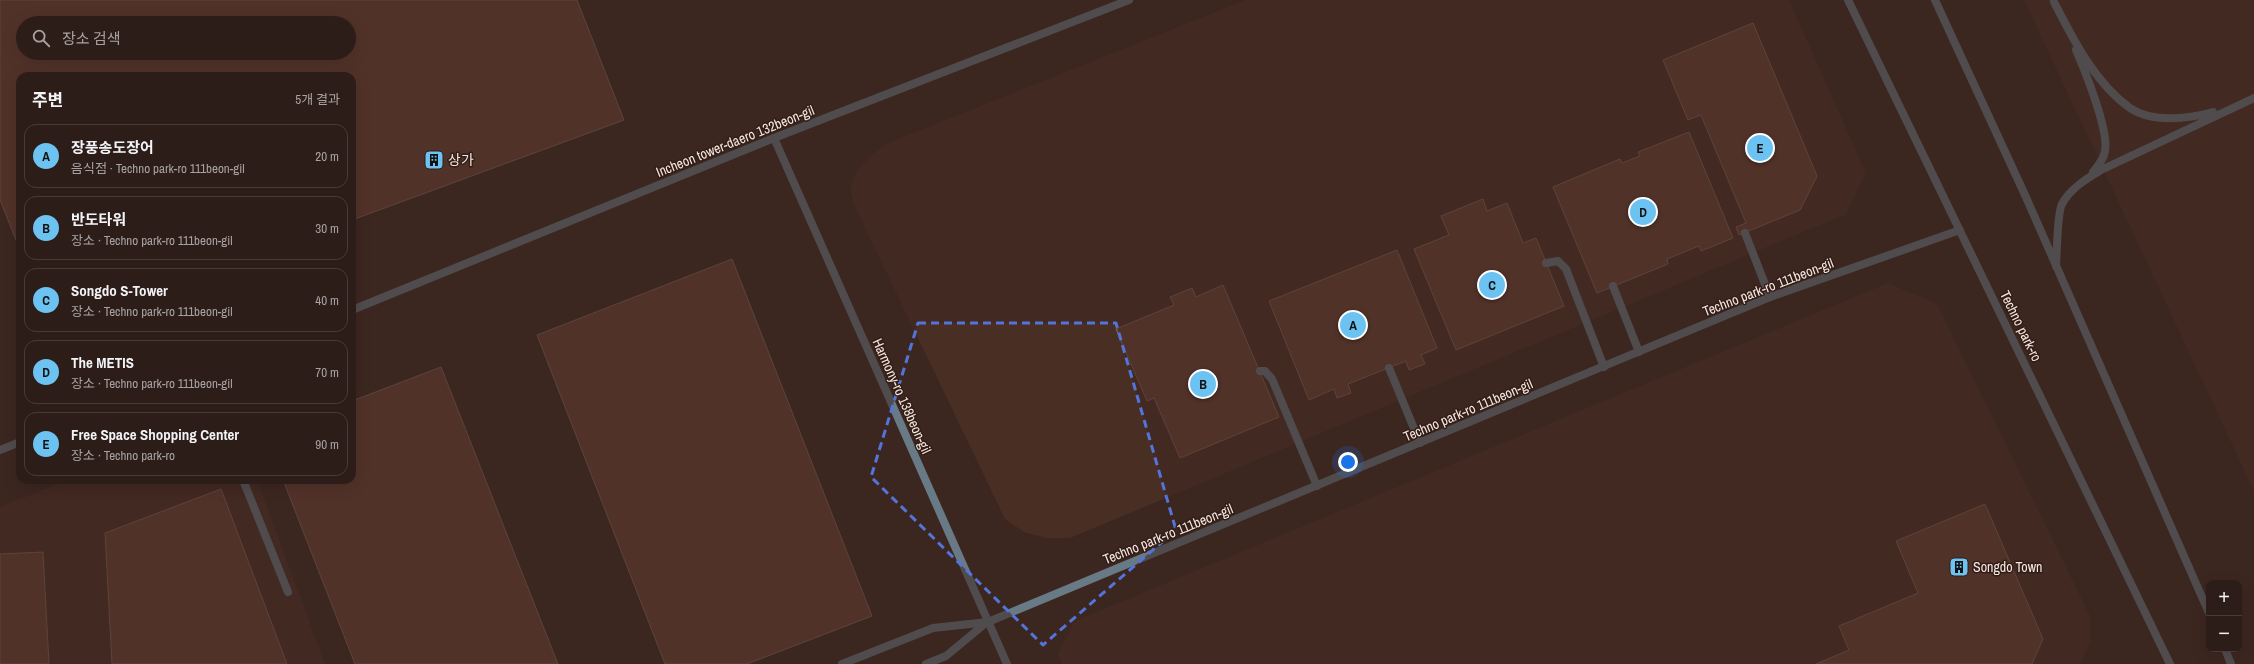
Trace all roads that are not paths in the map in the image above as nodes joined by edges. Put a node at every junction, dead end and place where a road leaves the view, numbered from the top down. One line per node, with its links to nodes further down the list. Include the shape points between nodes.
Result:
1 (1129, 0): 7 (street, Incheon tower-daero 132beon-gil)
2 (1848, 0): 9 (street, Techno park-ro)
3 (1935, 0): 12 (street)
4 (2054, 1): 6 (street, via 2070,34 2092,67 2104,83 2131,108 2149,116 2165,118 2209,114); 8 (street, via 2086,72 2105,143 2102,160)
5 (2254, 98): 6 (street)
6 (2231, 107): 8 (street)
7 (774, 138): 15 (street, Incheon tower-daero 132beon-gil); 27 (street, Harmony-ro 138beon-gil)
8 (2086, 179): 12 (street, via 2071,191 2061,206)
9 (1960, 230): 14 (street, Techno park-ro 111beon-gil); 32 (street, Techno park-ro)
10 (1745, 234): 14 (street)
11 (1546, 263): 17 (street, via 1558,261 1566,269)
12 (2056, 266): 26 (street)
13 (1613, 286): 16 (street)
14 (1770, 297): 16 (street, Techno park-ro 111beon-gil)
15 (356, 308)
16 (1639, 352): 17 (street, Techno park-ro 111beon-gil)
17 (1604, 367): 21 (street, Techno park-ro 111beon-gil)
18 (1389, 368): 21 (street)
19 (1260, 371): 24 (street, via 1265,371 1272,379)
20 (16, 444): 22 (street)
21 (1420, 444): 24 (street, Techno park-ro 111beon-gil)
22 (0, 450)
23 (245, 484): 25 (street)
24 (1317, 486): 27 (street, Techno park-ro 111beon-gil)
25 (288, 592)
26 (2206, 606)
27 (988, 622): 29 (street, via 933,628); 30 (street, via 946,656); 31 (street, Harmony-ro 138beon-gil)
28 (2226, 652): 33 (street)
29 (842, 664)
30 (926, 664)
31 (1007, 664)
32 (2170, 664)
33 (2231, 664)

